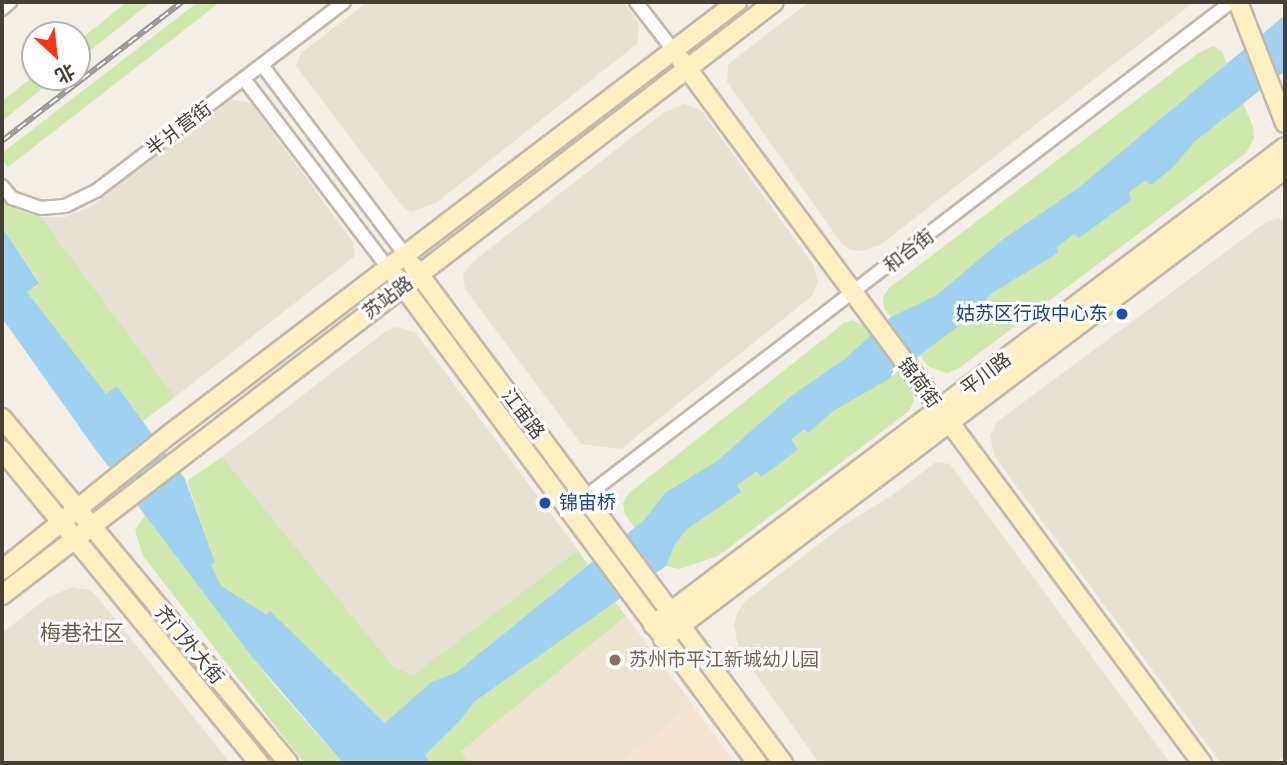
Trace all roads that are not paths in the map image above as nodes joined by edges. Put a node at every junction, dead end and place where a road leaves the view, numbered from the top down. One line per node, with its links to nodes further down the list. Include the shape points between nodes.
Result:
1 (10, 2): 8 (street)
2 (344, 2): 10 (street, 半爿营街)
3 (636, 2): 9 (street, 锦荷街)
4 (737, 2): 9 (street, 苏站路)
5 (774, 2): 11 (street, 苏站路)
6 (1231, 2): 21 (street, 和合街)
7 (1238, 2): 13 (street)
8 (2, 9)
9 (674, 51): 11 (street, 锦荷街); 17 (street, 苏站路)
10 (262, 65): 12 (street, 半爿营街); 17 (street, 江宙路)
11 (687, 68): 19 (street, 苏站路); 21 (street, 锦荷街)
12 (244, 79): 16 (street, 半爿营街, via 106,184 76,201 52,208 32,206 12,198); 18 (street, 江宙路)
13 (1285, 123)
14 (1285, 147): 22 (street, 平川路)
15 (1285, 169): 22 (street, 平川路)
16 (2, 186)
17 (405, 256): 18 (street, 苏站路); 19 (street, 江宙路)
18 (389, 269): 20 (street, 江宙路); 26 (street, 苏站路)
19 (419, 274): 20 (street, 苏站路); 25 (street, 江宙路)
20 (403, 286): 28 (street, 苏站路); 33 (street, 江宙路)
21 (854, 293): 22 (street, 锦荷街); 25 (street, 和合街)
22 (945, 416): 32 (street, 平川路); 38 (street, 锦荷街)
23 (2, 418): 26 (street, 齐门外大街)
24 (2, 450): 27 (street, 齐门外大街)
25 (585, 498): 32 (street, 江宙路)
26 (76, 508): 27 (street, 苏站路); 28 (street, 齐门外大街)
27 (61, 524): 29 (street, 齐门外大街); 30 (street, 苏站路)
28 (91, 527): 29 (street, 苏站路); 35 (street, 齐门外大街)
29 (74, 540): 31 (street, 苏站路); 34 (street, 齐门外大街)
30 (2, 570)
31 (2, 595)
32 (675, 619): 33 (street, 平川路); 37 (street, 江宙路)
33 (658, 632): 36 (street, 江宙路)
34 (259, 763)
35 (288, 763)
36 (757, 763)
37 (783, 763)
38 (1202, 763)

